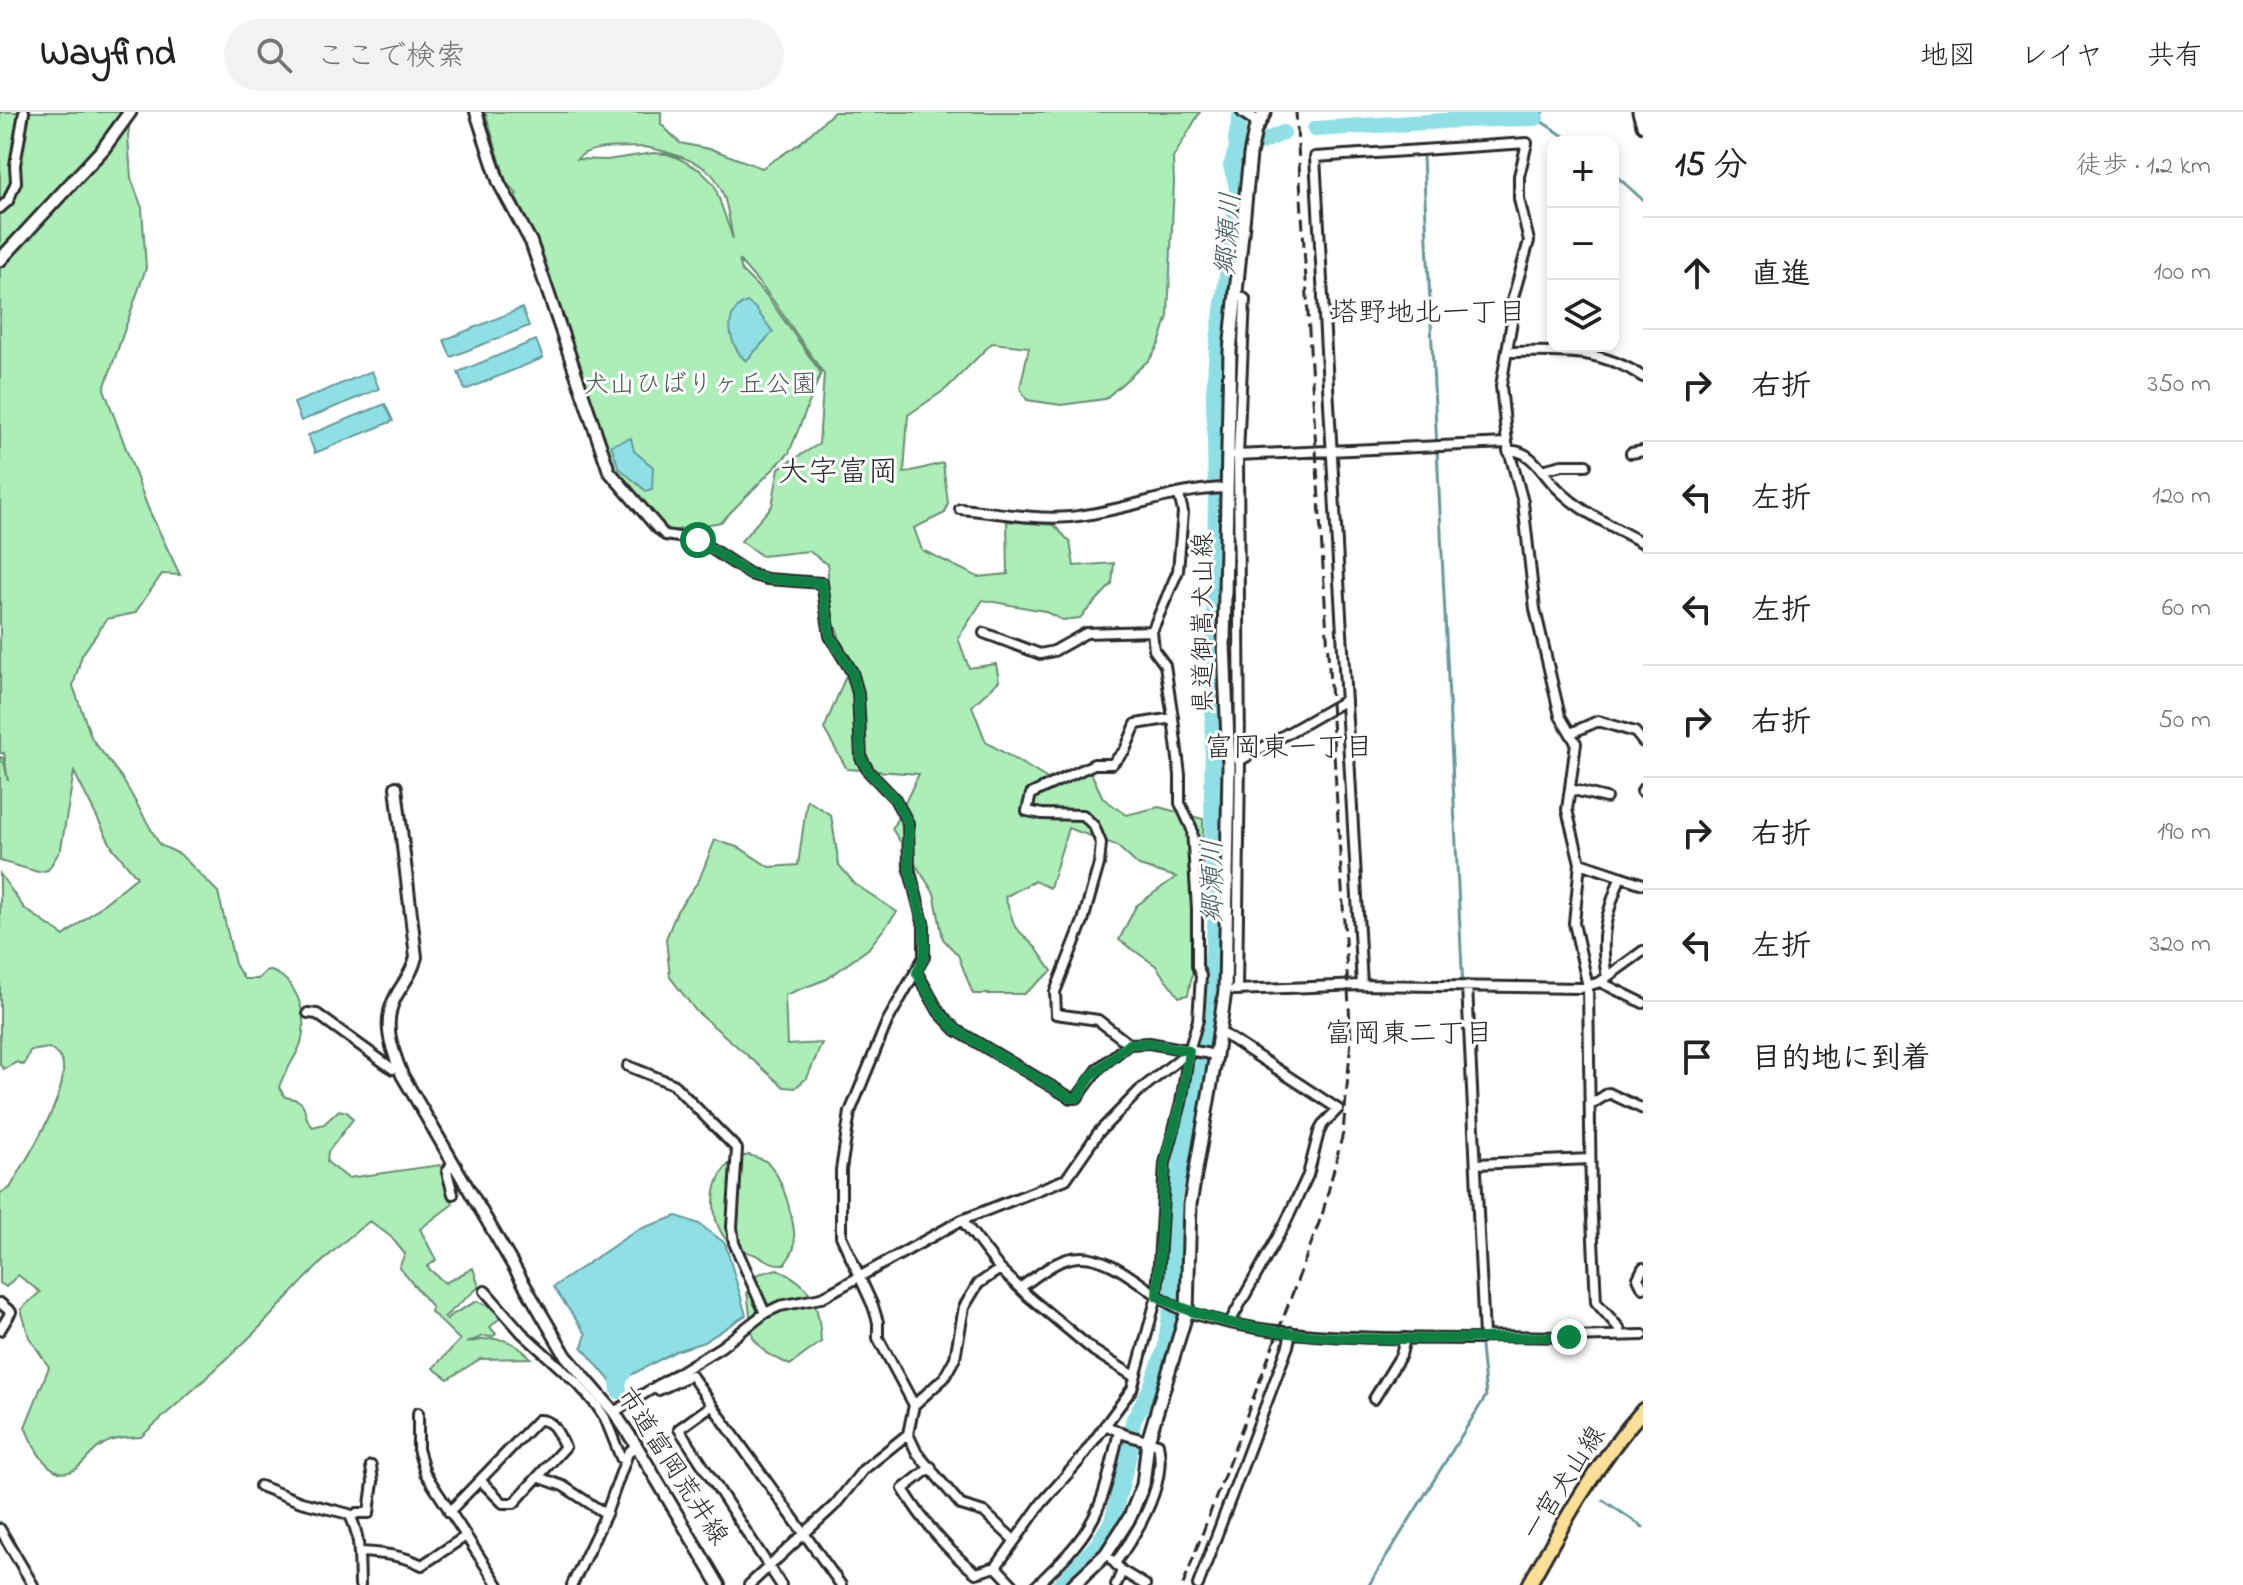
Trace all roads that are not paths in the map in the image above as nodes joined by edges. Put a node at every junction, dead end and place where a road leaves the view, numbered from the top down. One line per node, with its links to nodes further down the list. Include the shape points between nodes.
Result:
1 (24, 112): 8 (street, via 16,182)
2 (130, 112): 9 (main road, via 103,149)
3 (476, 112): 22 (street, via 499,183 531,242 609,471)
4 (1639, 112): 7 (main road)
5 (1245, 113): 6 (street)
6 (1259, 121): 16 (main road, 県道御嵩犬山線, via 1250,155 1230,351)
7 (1643, 125)
8 (0, 208)
9 (0, 260)
10 (1508, 352): 11 (street, via 1597,355); 12 (street, via 1501,386); 13 (street, via 1510,308 1529,241 1519,199 1527,143 1315,157)
11 (1643, 377)
12 (1508, 447): 13 (street); 18 (street); 28 (street, via 1523,502 1548,671 1560,716)
13 (1331, 450): 16 (street); 26 (street)
14 (1643, 451): 15 (street)
15 (1631, 453)
16 (1233, 455): 19 (main road, 県道御嵩犬山線); 30 (street)
17 (1586, 465): 18 (street)
18 (1542, 470): 23 (street, via 1574,502)
19 (1223, 488): 20 (street); 30 (main road, 県道御嵩犬山線, via 1224,643)
20 (1179, 495): 21 (street, via 1067,517); 24 (street, via 1183,512 1178,571)
21 (960, 509)
22 (658, 528): 38 (street, via 665,535 707,544 750,574 822,583 830,636 858,693 861,758 908,823 909,868 925,936)
23 (1643, 543)
24 (1152, 631): 25 (street, via 1086,633 1040,654); 27 (street, via 1154,650 1165,665)
25 (984, 633)
26 (1346, 700): 30 (street); 40 (street)
27 (1173, 718): 47 (street, via 1136,724 1119,759 1094,764 1041,788 1031,794 1027,811 1083,815 1094,826 1101,843 1099,864 1055,992 1056,1014 1098,1020); 48 (street, via 1180,803 1192,829 1201,976)
28 (1571, 733): 29 (street, via 1598,721 1635,732); 32 (street, via 1576,753)
29 (1643, 742)
30 (1235, 763): 43 (main road, 県道御嵩犬山線)
31 (396, 787): 51 (street, 市道富岡荒井線, via 416,957 388,1019)
32 (1570, 789): 33 (street); 34 (street, via 1567,810)
33 (1606, 798)
34 (1580, 863): 35 (street); 42 (street, via 1574,923)
35 (1620, 878): 36 (street); 39 (street, via 1604,922)
36 (1643, 884)
37 (1643, 951): 39 (street)
38 (917, 973): 47 (street, via 956,1030 1071,1098 1077,1098 1091,1076); 61 (street, via 887,1022 845,1133 841,1236)
39 (1603, 980): 42 (street); 44 (street)
40 (1362, 985): 41 (street); 43 (street)
41 (1463, 986): 42 (street); 56 (street)
42 (1588, 987): 52 (street)
43 (1231, 990): 46 (main road, 県道御嵩犬山線)
44 (1643, 1003)
45 (308, 1013): 51 (street, via 317,1014 393,1069)
46 (1219, 1031): 49 (main road, 県道御嵩犬山線); 69 (street, via 1338,1109 1323,1124 1303,1187)
47 (1129, 1044): 48 (street)
48 (1189, 1051): 49 (street); 58 (street, via 1098,1133 1066,1179); 65 (street, via 1165,1163)
49 (1214, 1054): 67 (main road, 県道御嵩犬山線, via 1190,1204)
50 (628, 1066): 68 (street, via 673,1084 737,1149 734,1243)
51 (399, 1067): 55 (street, 市道富岡荒井線)
52 (1590, 1105): 53 (street, via 1609,1093); 54 (street)
53 (1643, 1109)
54 (1590, 1159): 56 (street); 72 (street, via 1596,1302)
55 (452, 1163): 57 (street, via 447,1172); 82 (street, 市道富岡荒井線, via 566,1356)
56 (1476, 1164): 74 (street)
57 (453, 1194)
58 (962, 1220): 60 (street); 61 (street)
59 (1643, 1268): 63 (street, via 1638,1278)
60 (1000, 1269): 62 (street); 80 (street, via 978,1284 964,1307 955,1358 944,1378)
61 (859, 1275): 68 (street, via 821,1298); 80 (street, via 878,1322 878,1338)
62 (1021, 1287): 65 (street, via 1061,1260 1082,1256 1121,1270); 76 (street, via 1066,1329)
63 (1643, 1288)
64 (485, 1291): 89 (street, via 597,1406)
65 (1157, 1296): 67 (street); 76 (street)
66 (0, 1303): 70 (street, via 11,1312)
67 (1187, 1311): 69 (street); 87 (main road, 県道御嵩犬山線)
68 (765, 1313): 77 (street, via 721,1347)
69 (1230, 1322): 71 (street)
70 (0, 1330)
71 (1291, 1332): 75 (street); 121 (street)
72 (1621, 1335): 73 (street); 74 (street)
73 (1643, 1335)
74 (1484, 1336): 75 (street)
75 (1405, 1338): 78 (street, via 1401,1355)
76 (1135, 1377): 84 (street)
77 (633, 1399): 79 (street, via 691,1375); 82 (street)
78 (1374, 1399)
79 (712, 1405): 99 (street); 105 (street, via 679,1429)
80 (914, 1405): 85 (street)
81 (1643, 1410): 122 (main road, 一宮犬山線, via 1601,1466)
82 (614, 1412): 88 (street, 市道富岡荒井線)
83 (418, 1413): 95 (street, via 418,1449 425,1473)
84 (1105, 1425): 86 (street); 101 (street)
85 (908, 1434): 91 (street); 99 (street, via 863,1470)
86 (1122, 1434): 87 (street); 117 (street, via 1094,1518)
87 (1148, 1441): 103 (main road, 県道御嵩犬山線, via 1143,1485); 104 (street, via 1158,1444 1158,1475 1131,1542)
88 (636, 1445): 89 (street); 112 (street, 市道富岡荒井線)
89 (625, 1460): 96 (street)
90 (371, 1466): 97 (street, via 369,1513)
91 (931, 1467): 101 (street, via 961,1505 984,1512); 106 (street, via 903,1489 919,1515 976,1573)
92 (538, 1477): 93 (street, via 514,1503 503,1503); 93 (street, via 565,1447 545,1419 538,1420); 96 (street, via 563,1486)
93 (481, 1481): 95 (street)
94 (260, 1486): 97 (street)
95 (449, 1512): 100 (street)
96 (606, 1514): 111 (street)
97 (351, 1517): 102 (street)
98 (0, 1529): 108 (street)
99 (804, 1534): 105 (street); 115 (street)
100 (466, 1536): 102 (street, via 422,1565); 110 (street)
101 (1014, 1540): 106 (street)
102 (359, 1552): 109 (street)
103 (1106, 1554): 104 (street); 118 (main road, 県道御嵩犬山線)
104 (1115, 1563): 107 (street)
105 (768, 1567): 113 (street); 114 (street)
106 (996, 1567): 116 (street)
107 (1122, 1571): 119 (street); 120 (street)
108 (33, 1585)
109 (360, 1585)
110 (498, 1585)
111 (572, 1585)
112 (719, 1585)
113 (749, 1585)
114 (781, 1585)
115 (841, 1585)
116 (1013, 1585)
117 (1037, 1585)
118 (1073, 1585)
119 (1116, 1585)
120 (1145, 1585)
121 (1198, 1585)
122 (1529, 1585)

